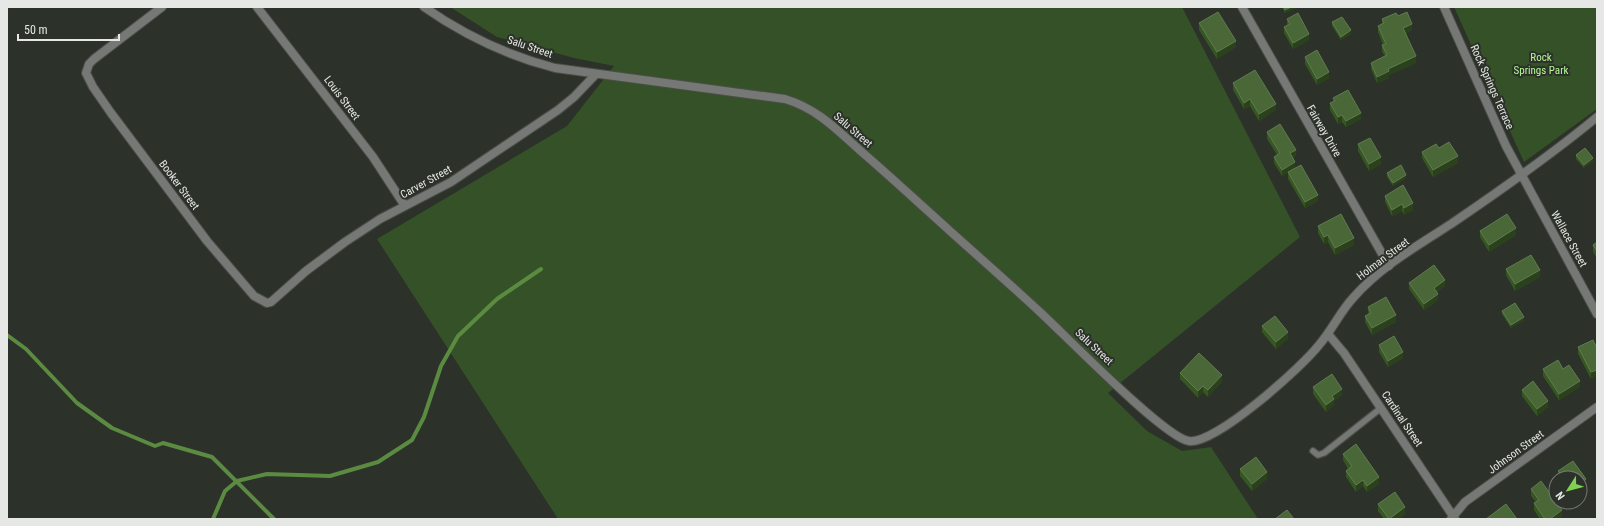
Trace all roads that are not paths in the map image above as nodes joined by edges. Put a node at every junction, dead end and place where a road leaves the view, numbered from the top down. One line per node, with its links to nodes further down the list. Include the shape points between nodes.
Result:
1 (162, 7): 11 (street, Booker Street, via 94,59 86,73 111,113 207,241 254,296)
2 (257, 7): 9 (street, Louis Street, via 373,157)
3 (424, 7): 6 (street, Salu Street, via 468,34 531,61 555,68)
4 (1242, 7): 10 (street, Fairway Drive)
5 (1444, 7): 8 (street, Rock Springs Terrace)
6 (596, 74): 9 (street, Carver Street, via 558,110 451,182); 16 (street, Salu Street, via 785,99 816,112 1034,307 1149,415)
7 (1597, 117): 8 (street, Holman Street)
8 (1521, 176): 10 (street, Holman Street); 12 (street, Wallace Street)
9 (405, 206): 11 (street, Carver Street, via 345,242 306,271 271,302)
10 (1389, 266): 13 (street, Holman Street, via 1352,299)
11 (264, 302)
12 (1597, 314)
13 (1328, 334): 15 (street, Cardinal Street); 16 (street, Holman Street, via 1300,366 1226,427 1200,440 1190,442)
14 (1597, 407): 18 (street, Johnson Street, via 1465,502)
15 (1381, 408): 17 (lane, via 1324,453 1318,455); 18 (street, Cardinal Street)
16 (1180, 439)
17 (1312, 451)
18 (1453, 518)

